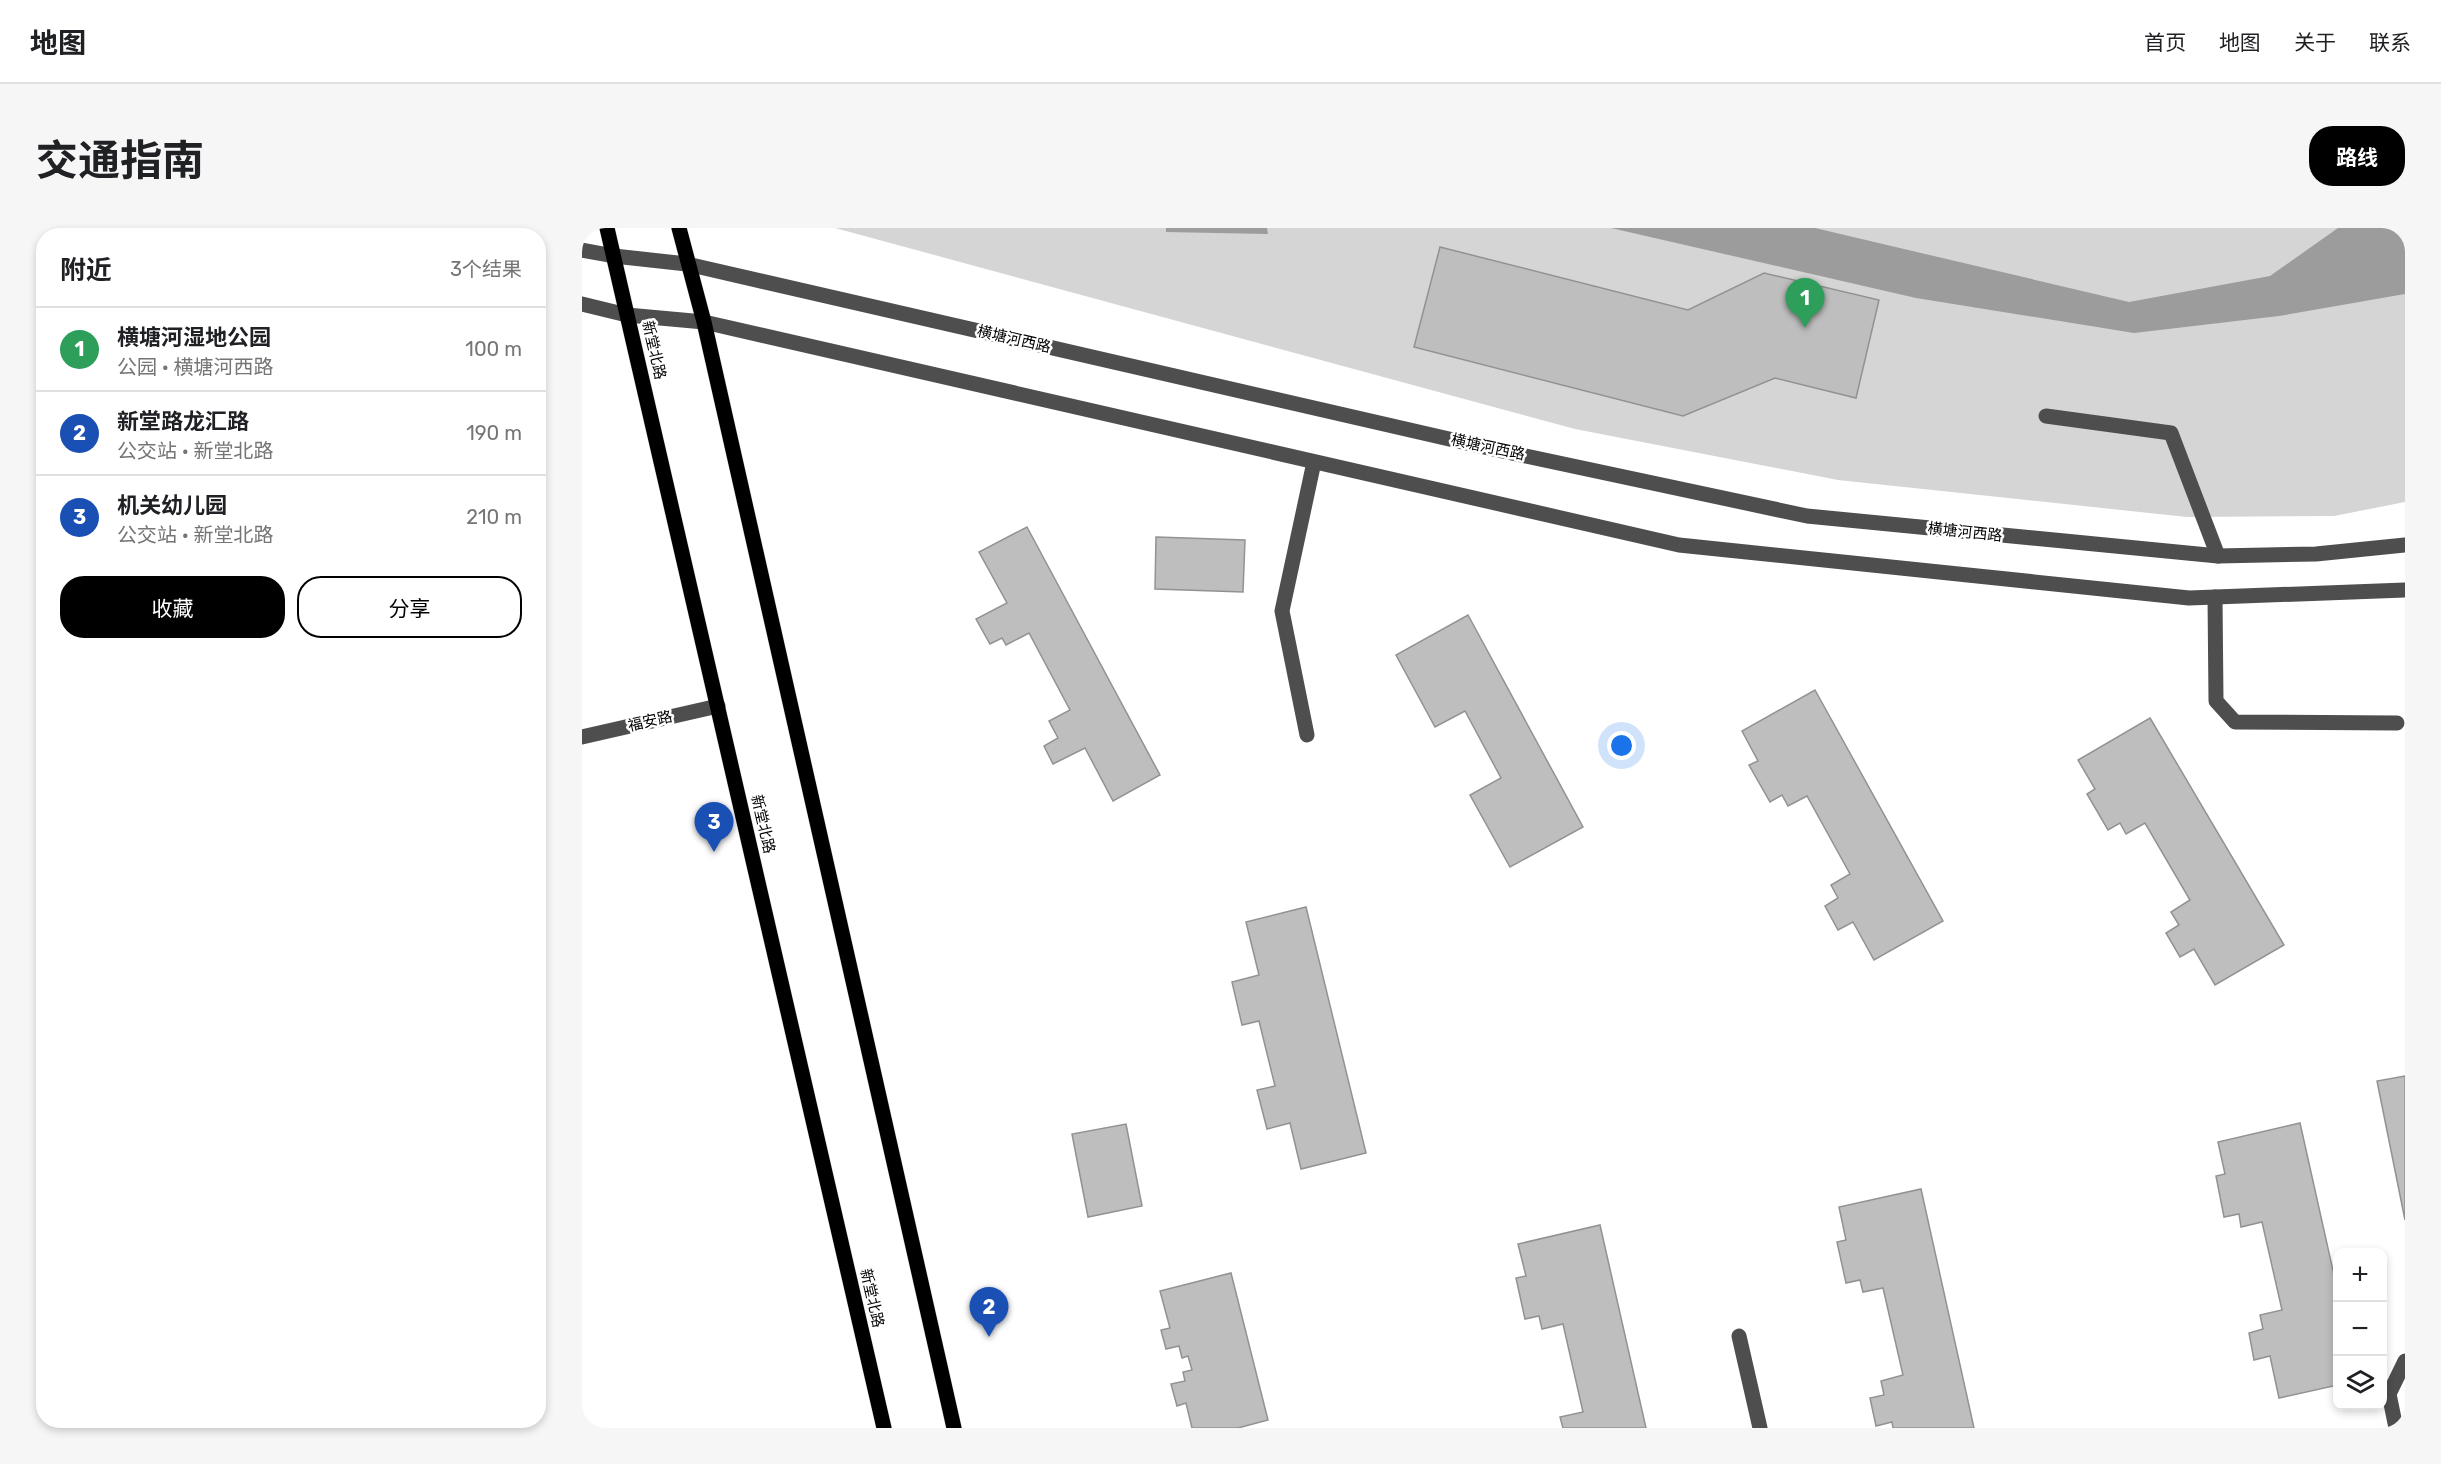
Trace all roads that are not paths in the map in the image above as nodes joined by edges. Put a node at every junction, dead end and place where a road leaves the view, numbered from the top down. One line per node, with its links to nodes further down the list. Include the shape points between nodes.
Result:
1 (607, 228): 4 (main road, 新堂北路)
2 (679, 228): 5 (main road)
3 (582, 250): 4 (street, 横塘河西路)
4 (614, 256): 5 (street, 横塘河西路); 7 (main road, 新堂北路)
5 (687, 264): 8 (main road); 12 (street, 横塘河西路, via 1484,447 1807,516)
6 (582, 304): 7 (street)
7 (627, 315): 8 (street); 15 (main road, 新堂北路)
8 (704, 322): 10 (street); 22 (main road)
9 (2046, 416): 12 (street, via 2171,433)
10 (1314, 462): 14 (street, via 1679,545 2190,598); 17 (street, via 1282,611)
11 (2405, 545): 12 (street, 横塘河西路, via 2316,554)
12 (2218, 556)
13 (2405, 590): 14 (street)
14 (2215, 597): 16 (street, via 2216,701 2235,722)
15 (718, 706): 18 (street, 福安路); 21 (main road, 新堂北路)
16 (2397, 723)
17 (1307, 735)
18 (582, 737)
19 (1738, 1336): 23 (street)
20 (2405, 1361): 24 (street, via 2389,1394)
21 (884, 1428)
22 (954, 1428)
23 (1760, 1428)
24 (2396, 1428)

